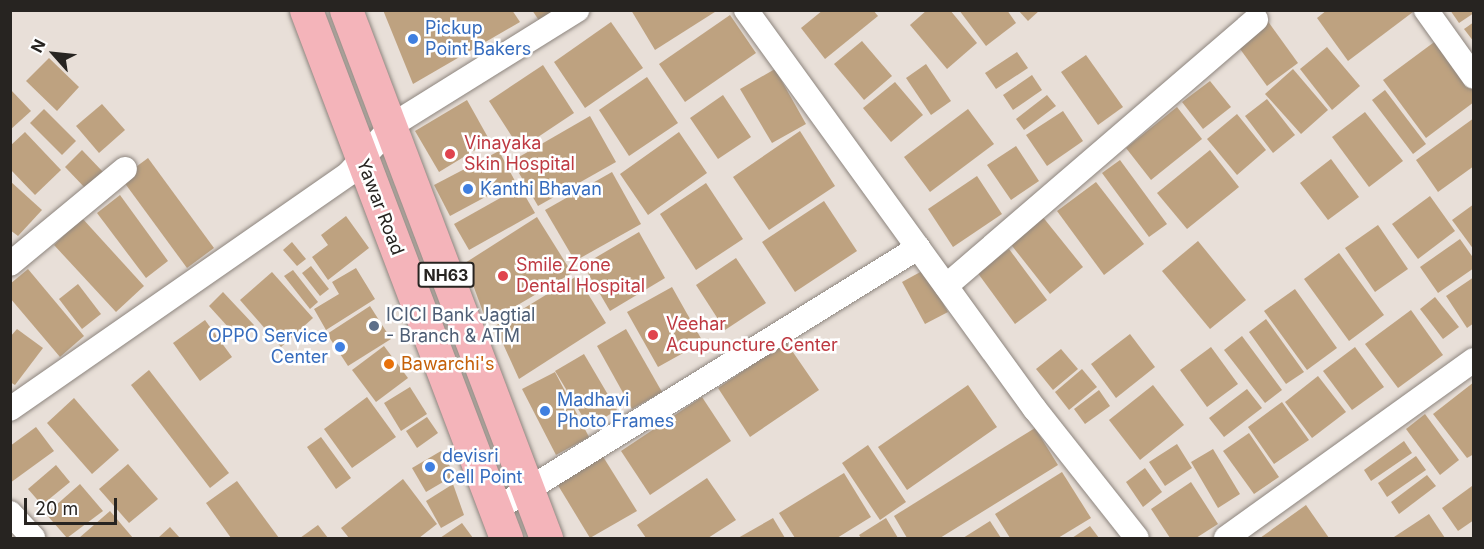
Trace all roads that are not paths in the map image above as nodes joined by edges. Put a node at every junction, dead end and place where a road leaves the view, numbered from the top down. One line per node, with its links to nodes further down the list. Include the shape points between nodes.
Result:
1 (306, 10): 9 (highway, Yawar Road / NH63)
2 (346, 10): 8 (highway, NH63)
3 (577, 10): 8 (street)
4 (746, 10): 11 (street)
5 (1426, 10): 7 (street)
6 (1256, 19): 13 (street)
7 (1473, 77)
8 (390, 127): 9 (street); 16 (highway, NH63)
9 (362, 159): 15 (street, via 273,229); 18 (highway, Yawar Road / NH63)
10 (125, 169): 12 (street)
11 (918, 248): 13 (street); 16 (street)
12 (10, 264)
13 (946, 286): 21 (street, via 1035,409)
14 (1473, 360): 22 (street)
15 (10, 409)
16 (528, 490): 18 (street); 20 (highway, NH63)
17 (10, 513): 19 (street)
18 (500, 524)
19 (33, 538)
20 (546, 538)
21 (1137, 538)
22 (1226, 538)

